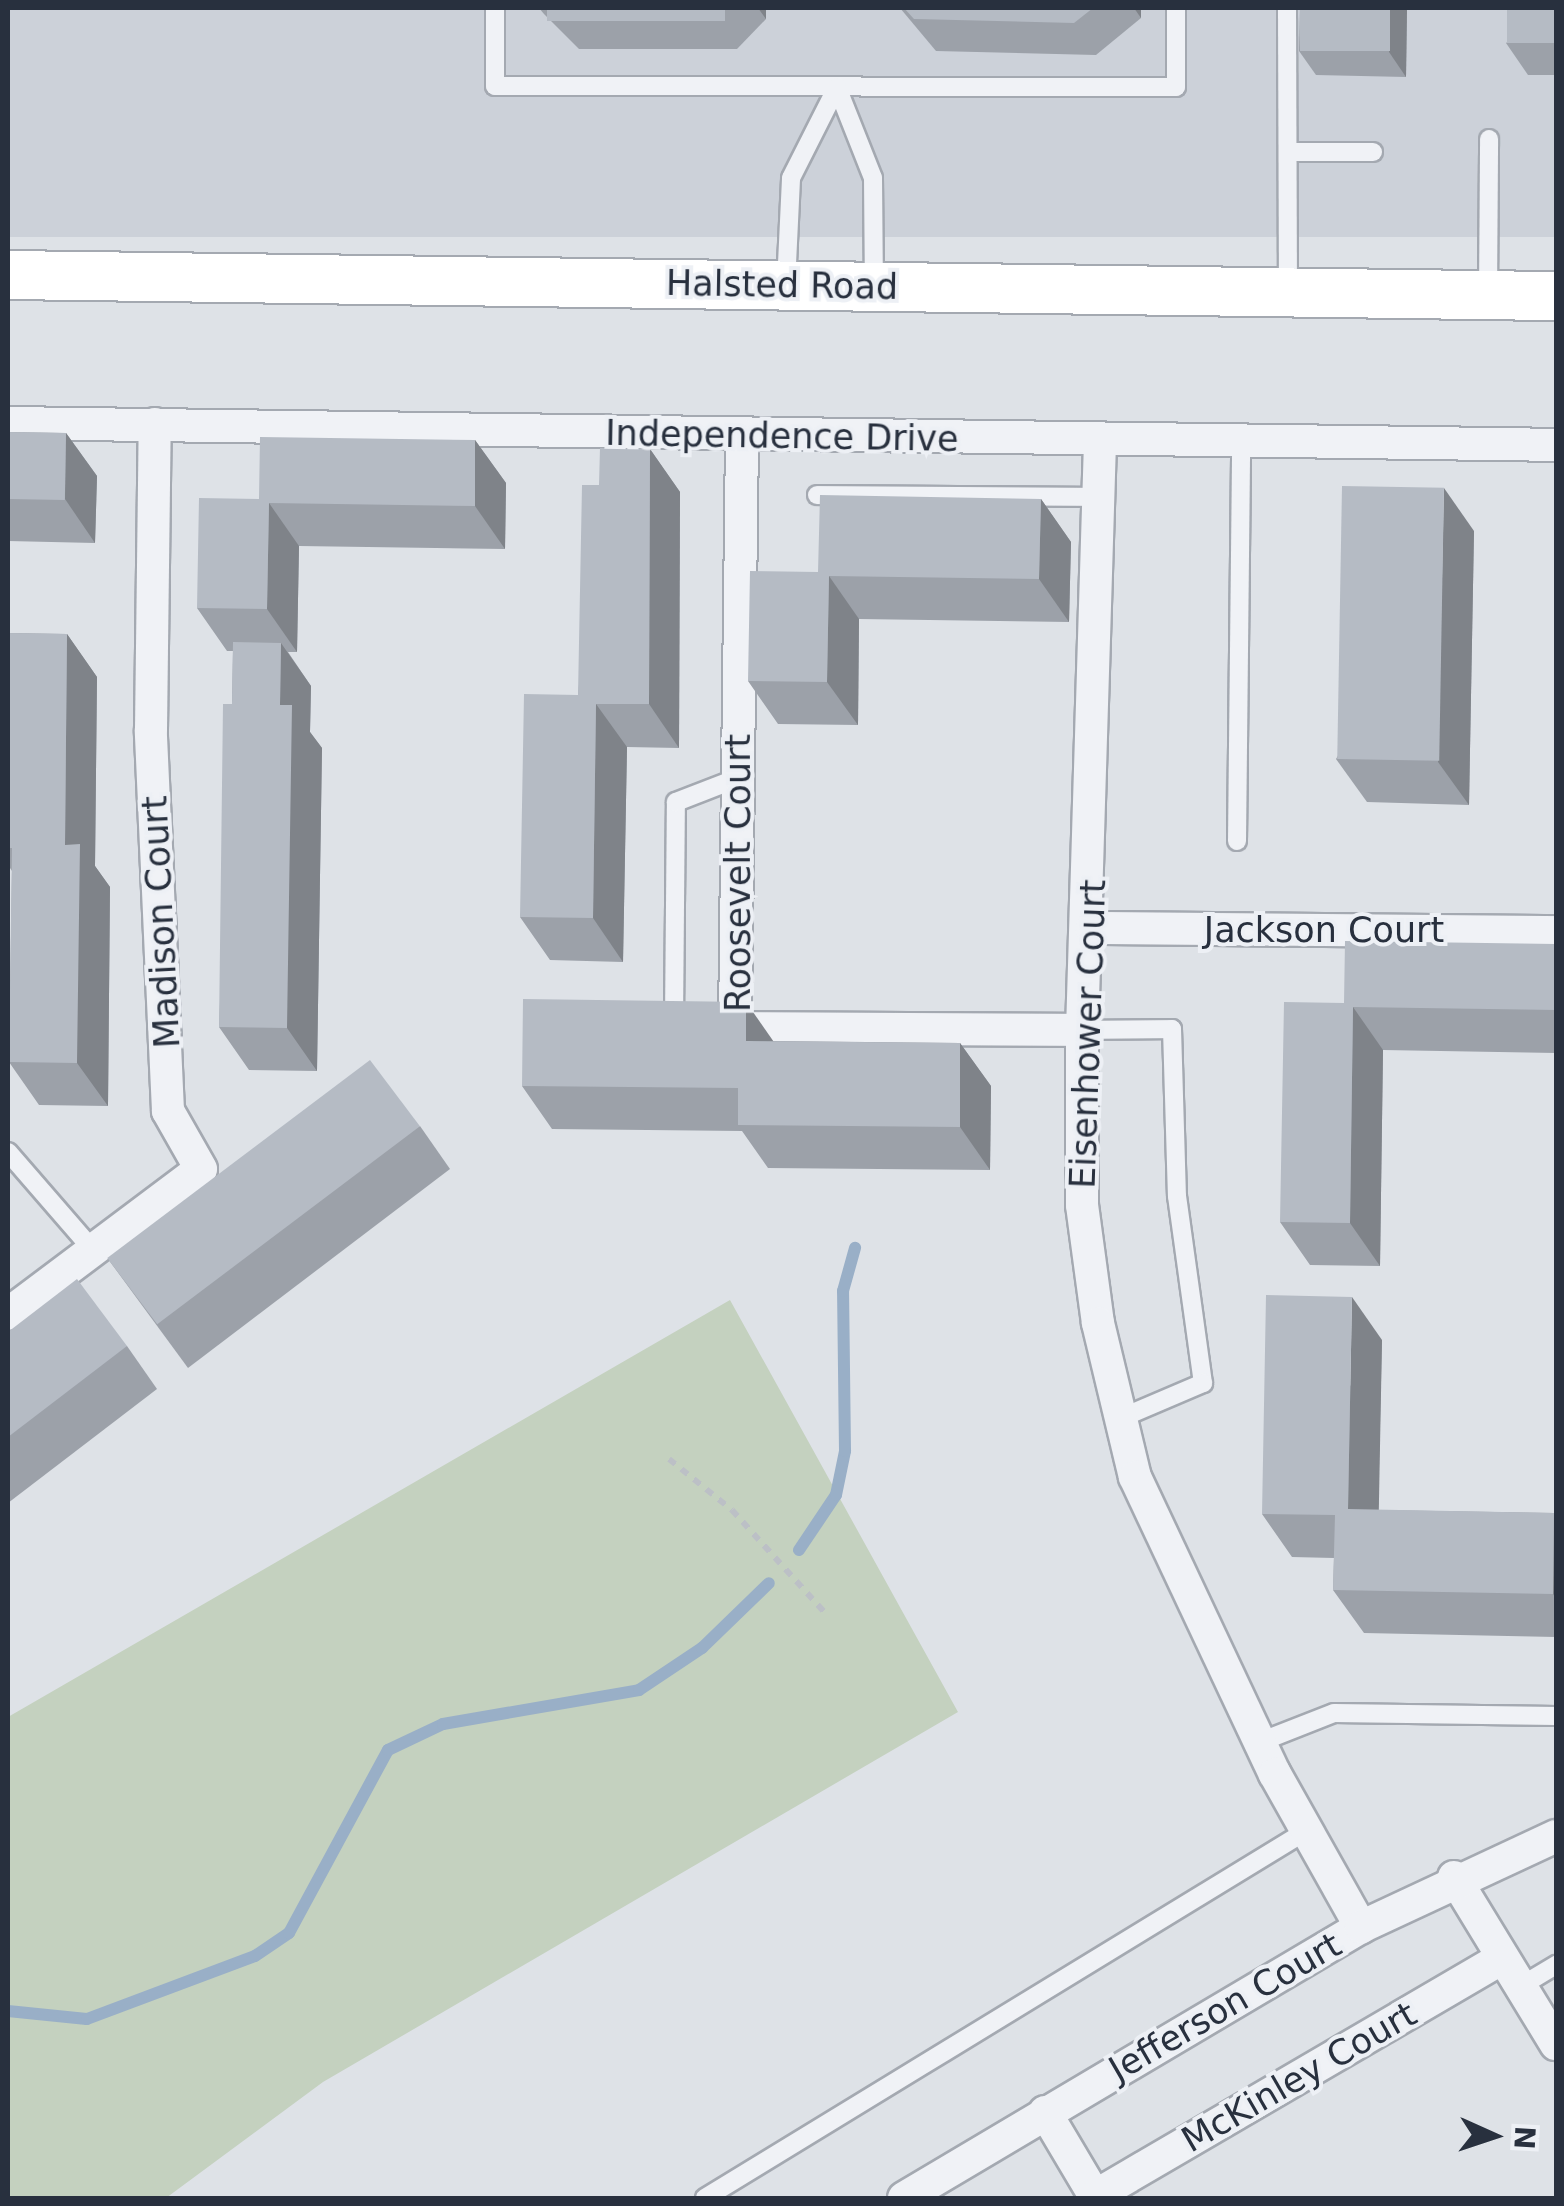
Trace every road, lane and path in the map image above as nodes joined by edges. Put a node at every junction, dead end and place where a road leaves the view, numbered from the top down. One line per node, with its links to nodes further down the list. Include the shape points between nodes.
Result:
1 (495, 8): 4 (lane, via 495,86)
2 (1176, 8): 4 (lane, via 1176,87)
3 (1287, 8): 6 (lane)
4 (837, 86): 9 (lane, via 790,178); 10 (lane, via 873,178)
5 (1489, 139): 12 (lane)
6 (1288, 152): 7 (lane); 11 (lane)
7 (1373, 152)
8 (8, 275): 9 (street, Halsted Road)
9 (786, 286): 10 (street, Halsted Road)
10 (874, 286): 11 (street, Halsted Road)
11 (1288, 292): 12 (street, Halsted Road)
12 (1488, 295): 13 (street, Halsted Road)
13 (1556, 296)
14 (8, 423): 15 (street, Independence Drive)
15 (154, 424): 16 (street, Independence Drive); 29 (street, Madison Court, via 150,730 168,1111 202,1169)
16 (742, 435): 17 (street, Independence Drive); 22 (street, Roosevelt Court)
17 (1100, 442): 18 (street, Independence Drive); 21 (street, Eisenhower Court)
18 (1241, 444): 19 (street, Independence Drive); 23 (lane)
19 (1556, 445)
20 (817, 495): 21 (lane)
21 (1100, 497): 24 (street, Eisenhower Court)
22 (738, 778): 26 (street, Roosevelt Court); 26 (lane, via 676,802 674,1027)
23 (1237, 842)
24 (1092, 928): 25 (street, Jackson Court); 27 (street, Eisenhower Court)
25 (1556, 932)
26 (709, 1028): 27 (street, Roosevelt Court)
27 (1082, 1030): 31 (street, Eisenhower Court, via 1082,1205); 31 (lane, via 1172,1029 1177,1196 1203,1383)
28 (8, 1152): 29 (lane)
29 (93, 1250): 30 (street, Madison Court)
30 (8, 1314)
31 (1121, 1418): 35 (street, Eisenhower Court, via 1136,1477)
32 (670, 1459): 33 (path, via 732,1510)
33 (826, 1615)
34 (1556, 1716): 35 (lane, via 1334,1713)
35 (1260, 1742): 36 (street, Eisenhower Court)
36 (1306, 1831): 39 (street, Eisenhower Court); 45 (lane)
37 (1556, 1836): 38 (street, Jefferson Court)
38 (1454, 1877): 39 (street, Jefferson Court); 40 (street)
39 (1361, 1927): 44 (street, Jefferson Court)
40 (1503, 1958): 42 (street); 47 (street, McKinley Court)
41 (1556, 1965): 42 (lane)
42 (1521, 1986): 43 (street)
43 (1556, 2044)
44 (1045, 2112): 46 (street, Jefferson Court); 47 (street)
45 (705, 2198)
46 (904, 2198)
47 (1094, 2198)

